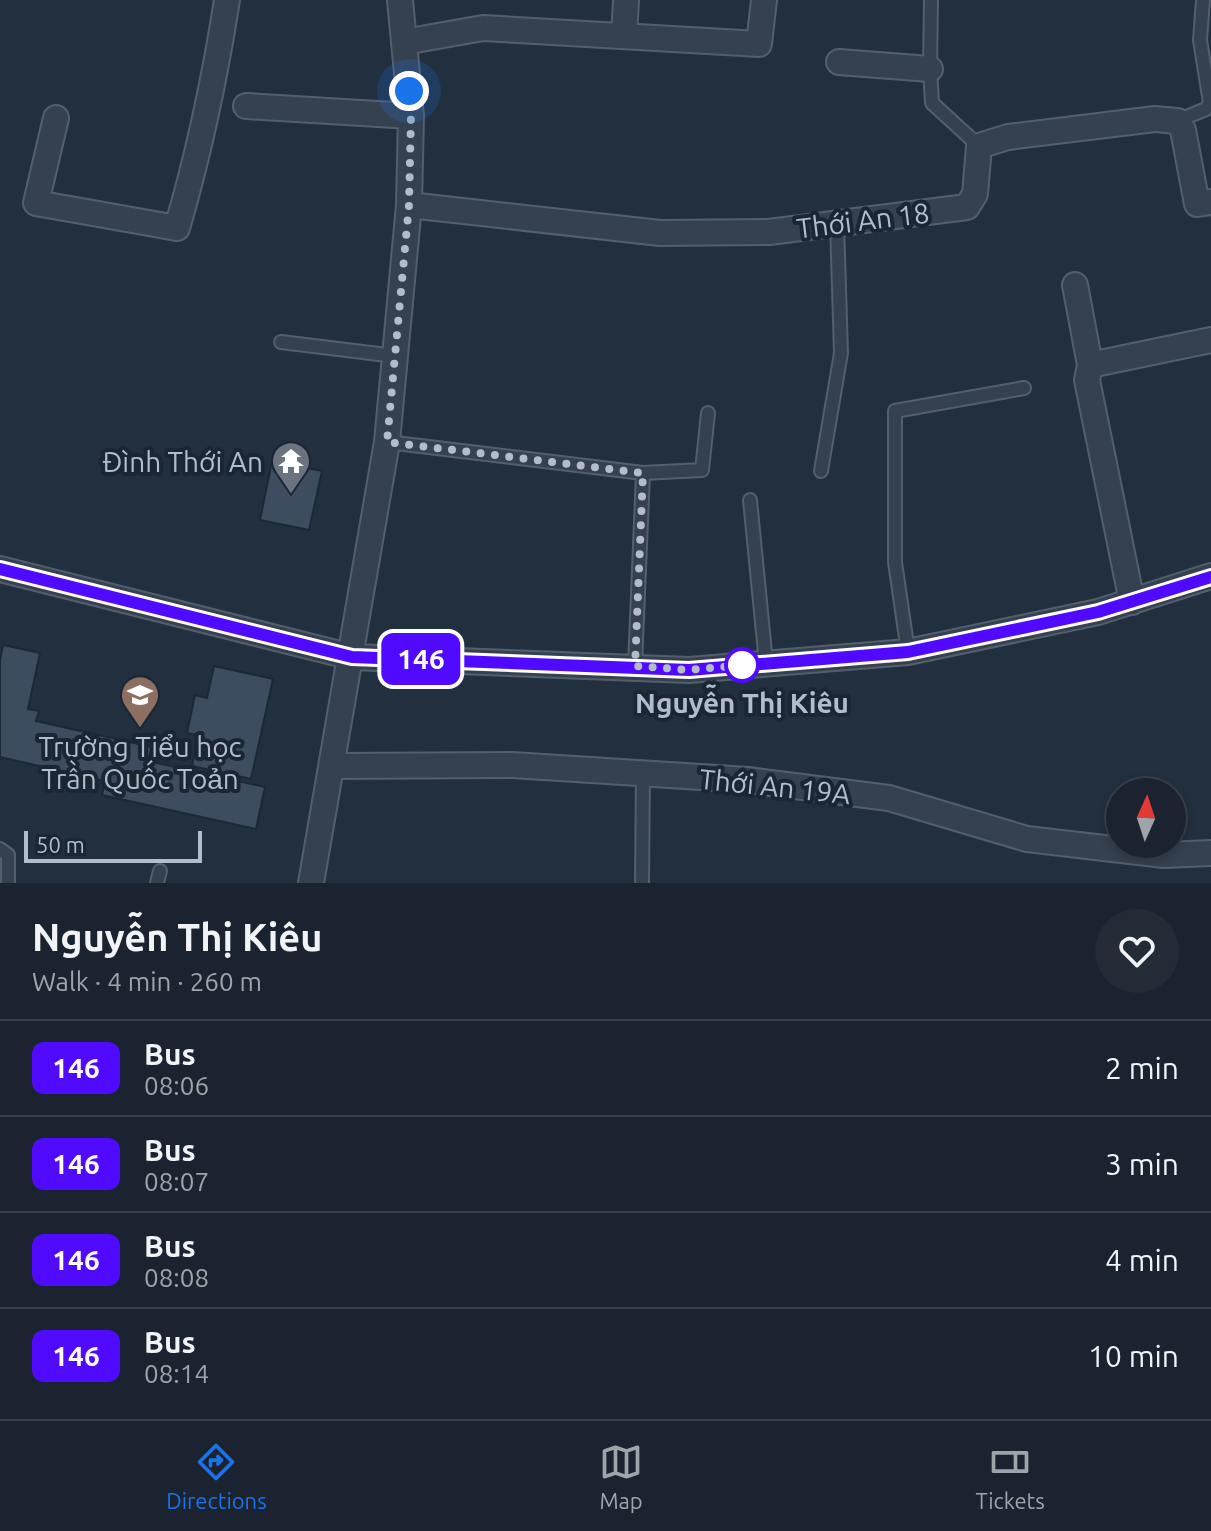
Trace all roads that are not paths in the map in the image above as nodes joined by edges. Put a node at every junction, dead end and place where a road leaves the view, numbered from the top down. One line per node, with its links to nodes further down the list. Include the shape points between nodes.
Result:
1 (227, 0): 13 (street, via 194,172 177,228 36,203)
2 (400, 0): 8 (street)
3 (626, 0): 7 (street)
4 (764, 0): 7 (street, via 759,44)
5 (931, 0): 10 (lane)
6 (1203, 0): 14 (lane, via 1200,40 1210,103)
7 (624, 36): 8 (street, via 483,28)
8 (404, 42): 12 (street)
9 (839, 62): 10 (street)
10 (930, 69): 15 (lane, via 932,103)
11 (246, 106): 12 (street)
12 (411, 116): 17 (street)
13 (56, 118)
14 (1177, 121): 15 (street, via 1063,130); 16 (street)
15 (979, 146): 18 (street, Thới An 18, via 975,194 967,207)
16 (1204, 203)
17 (409, 205): 18 (street, Thới An 18, via 660,233 769,232); 22 (street)
18 (837, 223): 27 (lane, via 841,353)
19 (1075, 285): 23 (street)
20 (1211, 340): 23 (street)
21 (281, 342): 22 (lane)
22 (395, 356): 26 (street)
23 (1090, 365): 32 (street, via 1087,380)
24 (1024, 388): 33 (lane, via 895,411 895,562)
25 (708, 413): 28 (lane, via 702,470)
26 (387, 442): 28 (lane); 34 (street)
27 (821, 471)
28 (643, 473): 36 (lane)
29 (750, 500): 35 (lane)
30 (0, 569): 34 (street)
31 (1211, 576): 32 (street)
32 (1132, 602): 33 (street)
33 (908, 652): 35 (street)
34 (352, 657): 36 (street); 37 (street)
35 (766, 663): 36 (street, via 689,670)
36 (635, 666)
37 (332, 766): 38 (street, Thới An 19A, via 512,765); 42 (street)
38 (643, 773): 40 (street, Thới An 19A, via 889,798 1055,843 1164,855); 43 (lane)
39 (0, 849): 41 (lane, via 8,855)
40 (1211, 853)
41 (8, 883)
42 (311, 883)
43 (642, 883)

